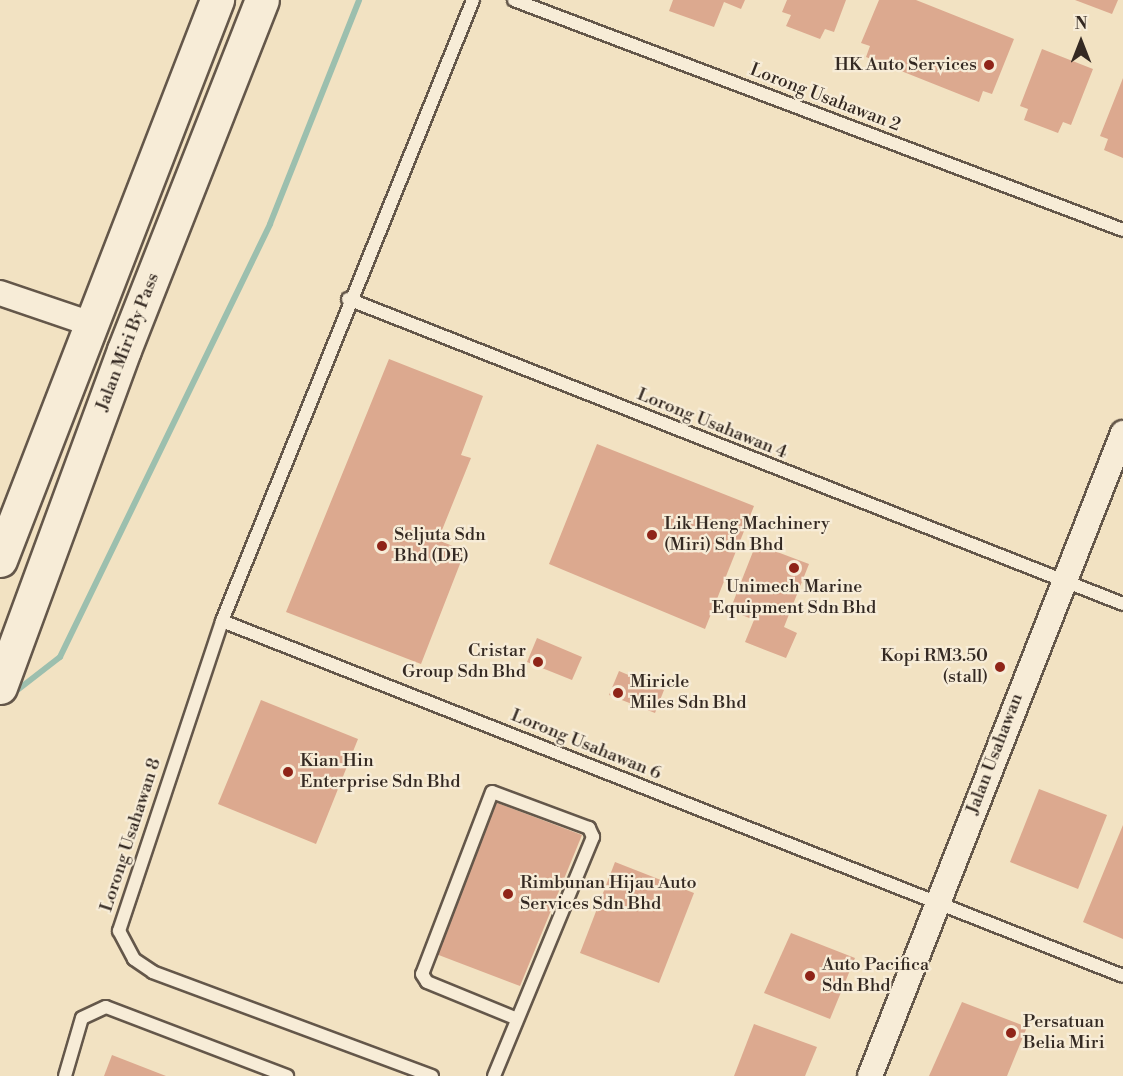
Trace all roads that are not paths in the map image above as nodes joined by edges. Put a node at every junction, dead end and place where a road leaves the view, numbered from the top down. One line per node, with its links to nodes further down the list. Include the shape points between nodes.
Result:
1 (218, 0): 8 (main road)
2 (262, 0): 14 (main road, Jalan Miri By Pass, via 124,350)
3 (514, 0): 5 (lane, Lorong Usahawan 2)
4 (470, 3): 7 (lane, Lorong Usahawan 8)
5 (1123, 230)
6 (10, 297): 8 (street)
7 (348, 299): 11 (lane, Lorong Usahawan 4); 13 (lane, Lorong Usahawan 8)
8 (91, 324): 10 (main road)
9 (1123, 433): 11 (street, Jalan Usahawan)
10 (0, 560)
11 (1063, 581): 12 (lane, Lorong Usahawan 4); 15 (street, Jalan Usahawan)
12 (1123, 604)
13 (222, 621): 15 (lane, Lorong Usahawan 6); 20 (lane, Lorong Usahawan 8, via 121,916 123,944 153,972)
14 (0, 687)
15 (937, 903): 16 (lane, Lorong Usahawan 6); 22 (street, Jalan Usahawan)
16 (1123, 976)
17 (517, 1019): 17 (lane, via 427,982 422,974 492,792 592,832); 21 (lane)
18 (65, 1076): 19 (lane, via 82,1018 106,1007)
19 (287, 1076)
20 (432, 1076)
21 (494, 1076)
22 (870, 1076)

